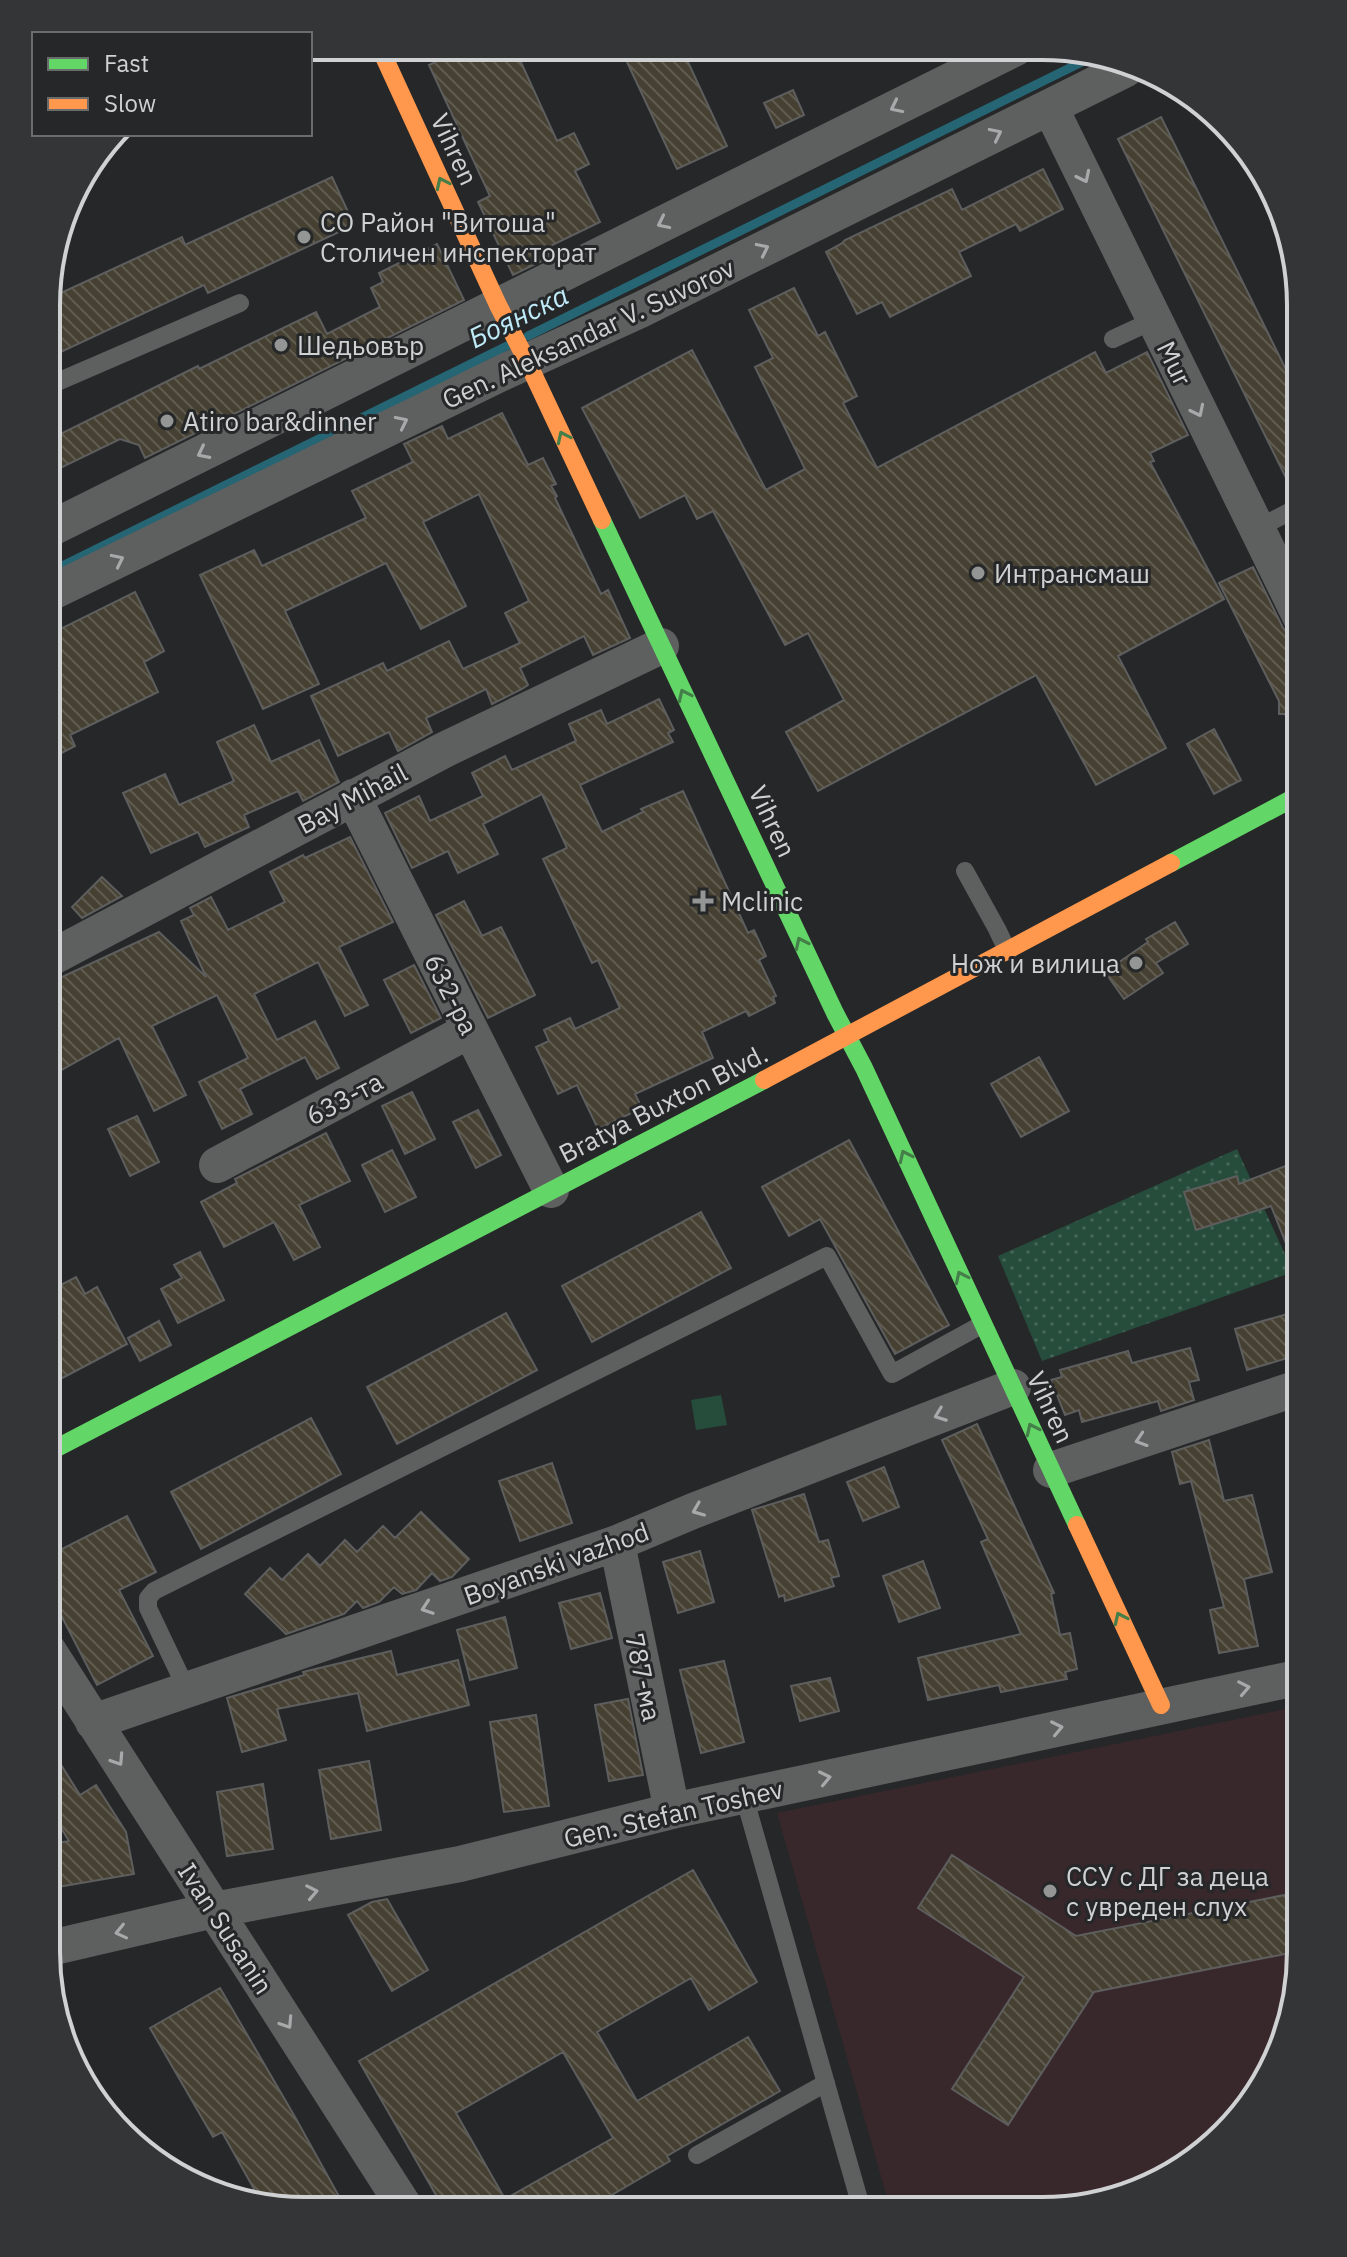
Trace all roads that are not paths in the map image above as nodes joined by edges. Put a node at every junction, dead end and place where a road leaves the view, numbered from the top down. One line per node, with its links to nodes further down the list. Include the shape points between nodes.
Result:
1 (385, 60): 6 (street, Vihren, one-way to 1)
2 (992, 60): 6 (street, one-way to 6)
3 (1118, 73): 4 (street, Gen. Aleksandar V. Suvorov)
4 (1050, 107): 7 (street, Mur, one-way to 7); 9 (street, Gen. Aleksandar V. Suvorov, one-way to 4)
5 (240, 303): 10 (lane)
6 (498, 305): 9 (street, Vihren); 12 (street, one-way to 12)
7 (1154, 320): 8 (lane); 13 (street, Mur, one-way to 13)
8 (1113, 339)
9 (527, 361): 14 (street, Gen. Aleksandar V. Suvorov, one-way to 9); 16 (street, Vihren, one-way to 9)
10 (60, 381)
11 (1287, 513): 13 (lane)
12 (60, 524)
13 (1256, 529): 15 (street, Mur)
14 (60, 588)
15 (1287, 590)
16 (661, 646): 17 (street, Bay Mihail); 23 (street, Vihren, one-way to 16)
17 (353, 797): 21 (street, Bay Mihail); 22 (street, 632-ра)
18 (1287, 802): 20 (street, Bratya Buxton Blvd.)
19 (965, 871): 20 (lane)
20 (1008, 952): 23 (street, Bratya Buxton Blvd.)
21 (60, 954)
22 (470, 1030): 24 (street, 633-та); 25 (street, 632-ра)
23 (848, 1036): 25 (street, Bratya Buxton Blvd.); 26 (street, Vihren, one-way to 23)
24 (217, 1165)
25 (551, 1190): 29 (street, Bratya Buxton Blvd.)
26 (983, 1324): 27 (street, Vihren); 34 (lane, via 892,1374 827,1256 154,1591 147,1604)
27 (1013, 1387): 30 (street, Vihren, one-way to 27); 31 (street, Boyanski vazhod, one-way to 31)
28 (1286, 1392): 30 (street, one-way to 30)
29 (60, 1446)
30 (1051, 1470): 35 (street, Vihren, one-way to 30)
31 (617, 1543): 34 (street, Boyanski vazhod, one-way to 34); 38 (street, 787-ма)
32 (60, 1669): 36 (street, Ivan Susanin)
33 (1286, 1680): 35 (street, Gen. Stefan Toshev, one-way to 33)
34 (187, 1690): 36 (street, Boyanski vazhod)
35 (1161, 1705): 37 (street, Gen. Stefan Toshev, one-way to 35)
36 (93, 1722): 39 (street, Ivan Susanin, one-way to 39)
37 (744, 1796): 38 (street, Gen. Stefan Toshev); 41 (lane)
38 (672, 1811): 39 (street, Gen. Stefan Toshev, one-way to 38, via 460,1864)
39 (214, 1910): 40 (street, Gen. Stefan Toshev, one-way to 40); 43 (street, Ivan Susanin, one-way to 43)
40 (60, 1946)
41 (826, 2083): 42 (lane); 44 (lane)
42 (697, 2155)
43 (398, 2197)
44 (858, 2197)

